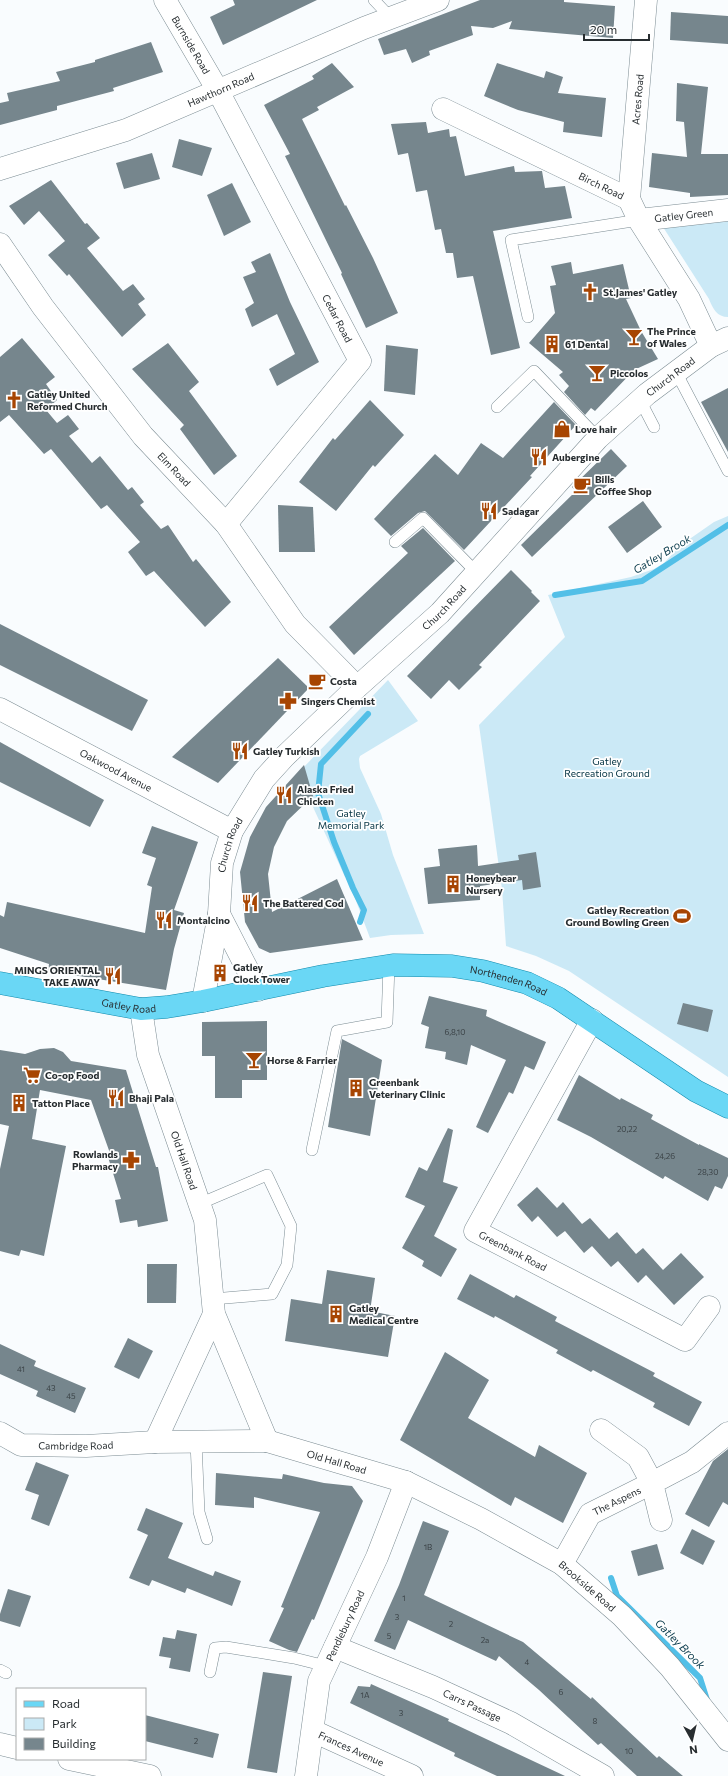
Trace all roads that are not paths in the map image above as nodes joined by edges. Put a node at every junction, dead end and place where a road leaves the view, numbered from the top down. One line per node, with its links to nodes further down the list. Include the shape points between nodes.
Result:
1 (165, 0): 6 (street, Burnside Road)
2 (374, 0): 5 (lane)
3 (646, 0): 9 (street, Acres Road)
4 (426, 2): 5 (street, Hawthorn Road)
5 (391, 18): 6 (street, Hawthorn Road)
6 (217, 89): 8 (street, Hawthorn Road, via 126,130); 21 (street, Cedar Road, via 360,361)
7 (443, 109): 9 (street, Birch Road)
8 (0, 169)
9 (629, 199): 11 (street, Birch Road)
10 (728, 210): 11 (street, Gatley Green)
11 (639, 220): 13 (lane, via 511,240); 14 (street, Birch Road, via 689,299)
12 (0, 244): 21 (street, Elm Road, via 43,306 143,436)
13 (528, 317)
14 (720, 342): 15 (street, Church Road)
15 (676, 372): 16 (street, Church Road); 20 (lane)
16 (640, 400): 18 (lane); 19 (street, Church Road)
17 (498, 407): 19 (lane, via 534,371)
18 (654, 427)
19 (598, 438): 23 (street, Church Road)
20 (728, 471)
21 (226, 524): 24 (street, Elm Road, via 295,624)
22 (395, 542): 23 (lane, via 423,518)
23 (476, 572): 24 (street, Church Road, via 440,613)
24 (357, 687): 26 (street, Church Road, via 264,779)
25 (0, 709): 26 (street, Oakwood Avenue)
26 (232, 831): 27 (street, Church Road, via 222,863)
27 (219, 914): 30 (street); 31 (street, Church Road)
28 (389, 965): 30 (main road, Northenden Road); 33 (main road, Northenden Road, via 452,966 510,978 558,998); 35 (lane, via 387,1022 337,1031)
29 (0, 983): 32 (main road, Gatley Road)
30 (258, 990): 31 (main road, Gatley Road)
31 (203, 1001): 32 (main road, Gatley Road)
32 (141, 1009): 36 (street, Old Hall Road, via 148,1055)
33 (592, 1020): 34 (main road, Northenden Road, via 696,1091); 38 (street, Greenbank Road, via 475,1231 685,1340)
34 (728, 1107)
35 (312, 1150)
36 (199, 1204): 37 (street, Old Hall Road, via 205,1220); 37 (lane, via 267,1175 291,1226 287,1265 272,1294)
37 (213, 1306): 42 (street, Old Hall Road); 43 (street)
38 (709, 1307)
39 (601, 1430): 46 (street, The Aspens, via 638,1457)
40 (0, 1433): 43 (street, Cambridge Road, via 21,1445 86,1446)
41 (728, 1433): 46 (street, The Aspens, via 692,1462)
42 (267, 1441): 44 (street, Old Hall Road); 45 (street, Old Hall Road)
43 (155, 1442): 44 (street, Old Hall Road)
44 (196, 1442): 48 (lane, via 199,1512)
45 (406, 1482): 49 (street, Brookside Road, via 481,1519); 50 (street, Pendlebury Road, via 377,1557)
46 (652, 1483): 47 (street, The Aspens); 49 (street, The Aspens, via 590,1514)
47 (661, 1520)
48 (207, 1539)
49 (562, 1564): 54 (street, Brookside Road, via 622,1616 670,1667)
50 (335, 1647): 51 (street, Pendlebury Road); 61 (street, Carrs Passage, via 433,1687 511,1723)
51 (326, 1666): 52 (lane, via 294,1658 219,1647 215,1648); 53 (street, Pendlebury Road, via 319,1681)
52 (210, 1672)
53 (313, 1730): 59 (street, Pendlebury Road); 60 (street, Frances Avenue)
54 (728, 1740)
55 (0, 1744): 56 (street)
56 (16, 1748)
57 (74, 1760): 58 (street)
58 (150, 1776)
59 (306, 1776)
60 (412, 1776)
61 (603, 1776)

